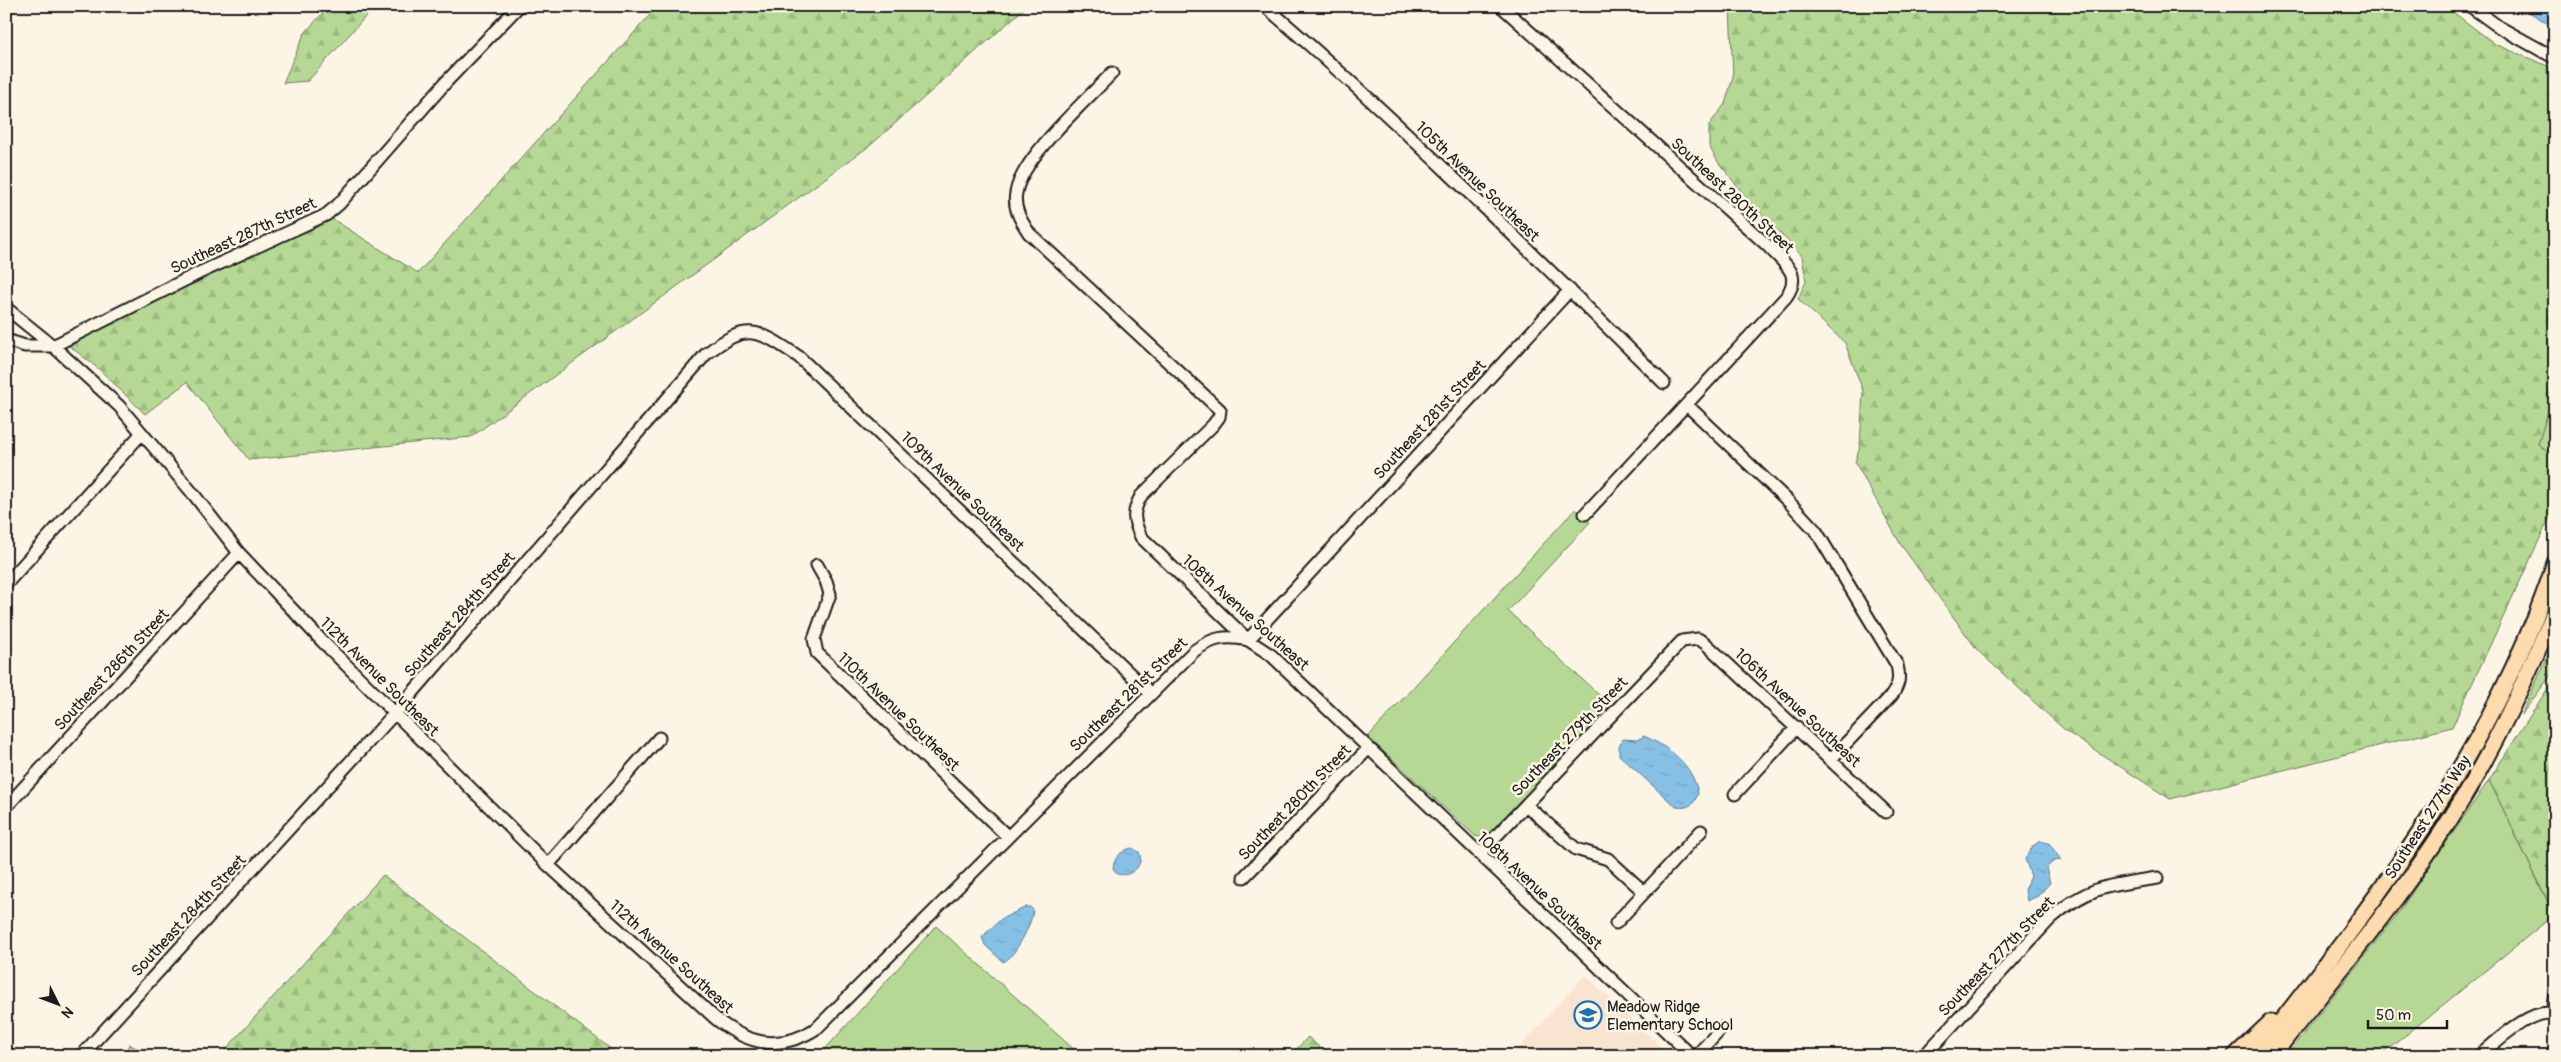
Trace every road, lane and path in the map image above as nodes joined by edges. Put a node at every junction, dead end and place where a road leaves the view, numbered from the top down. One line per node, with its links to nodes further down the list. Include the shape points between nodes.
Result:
1 (519, 6): 11 (street, Southeast 287th Street, via 326,215 198,273)
2 (1265, 6): 7 (street, 105th Avenue Southeast, via 1329,62)
3 (1501, 6): 13 (street, Southeast 280th Street, via 1768,246 1790,270 1794,285 1786,297)
4 (2470, 6): 5 (street)
5 (2555, 58)
6 (1112, 73): 21 (street, 108th Avenue Southeast, via 1032,159 1015,194 1017,214 1029,233 1220,410 1213,425 1142,496 1135,507 1133,520 1141,537)
7 (1570, 290): 12 (street, 105th Avenue Southeast); 21 (street, Southeast 281st Street)
8 (6, 308): 11 (street, 112th Avenue Southeast)
9 (742, 332): 23 (street, 109th Avenue Southeast, via 775,340 799,357); 24 (street, Southeast 284th Street, via 724,340 706,354)
10 (6, 340): 11 (street, via 25,346)
11 (53, 346): 14 (street, 112th Avenue Southeast, via 119,406)
12 (1664, 384)
13 (1687, 405): 15 (street, Southeast 280th Street); 28 (street, via 1816,531 1897,665 1900,676 1892,695)
14 (142, 432): 16 (street, 112th Avenue Southeast); 19 (street)
15 (1585, 514)
16 (239, 554): 24 (street, 112th Avenue Southeast, via 281,601); 31 (street, Southeast 286th Street)
17 (2555, 563): 41 (main road, Southeast 277th Way, via 2490,719 2455,781 2375,900)
18 (817, 565): 34 (street, 110th Avenue Southeast, via 830,594 814,639 817,653)
19 (6, 584)
20 (2555, 610): 44 (main road, Southeast 277th Way, via 2501,729 2469,789 2387,909)
21 (1248, 640): 23 (street, Southeast 281st Street, via 1232,636 1208,642); 27 (street, 108th Avenue Southeast, via 1271,655)
22 (1682, 641): 25 (street, 106th Avenue Southeast, via 1698,639 1706,643); 30 (street, Southeast 279th Street)
23 (1150, 693): 34 (street, Southeast 281st Street)
24 (395, 713): 36 (street, 112th Avenue Southeast); 47 (street, Southeast 284th Street)
25 (1796, 727): 28 (street, 106th Avenue Southeast); 29 (street)
26 (659, 738): 36 (street)
27 (1368, 749): 35 (street, 108th Avenue Southeast); 37 (street, Southeat 280th Street)
28 (1831, 759): 32 (street, 106th Avenue Southeast)
29 (1735, 794)
30 (1526, 805): 35 (street, Southeast 279th Street); 39 (street, via 1576,849 1603,857)
31 (6, 807)
32 (1886, 812)
33 (1701, 831): 39 (street)
34 (1007, 836): 46 (street, Southeast 281st Street, via 817,1028 786,1043)
35 (1479, 854): 48 (street, 108th Avenue Southeast)
36 (548, 865): 46 (street, 112th Avenue Southeast, via 715,1018 738,1034)
37 (1244, 877)
38 (2158, 878): 50 (street, Southeast 277th Street, via 2107,886 2086,892 2069,902)
39 (1644, 892): 40 (street)
40 (1616, 923)
41 (2317, 974): 51 (main road); 52 (main road)
42 (2555, 993): 43 (street)
43 (2553, 1014): 55 (street, via 2529,1017)
44 (2297, 1024): 53 (main road); 54 (main road)
45 (1722, 1028): 49 (street)
46 (756, 1041)
47 (81, 1056)
48 (1692, 1056)
49 (1696, 1056)
50 (1924, 1056)
51 (2235, 1056)
52 (2254, 1056)
53 (2272, 1056)
54 (2277, 1056)
55 (2479, 1056)

